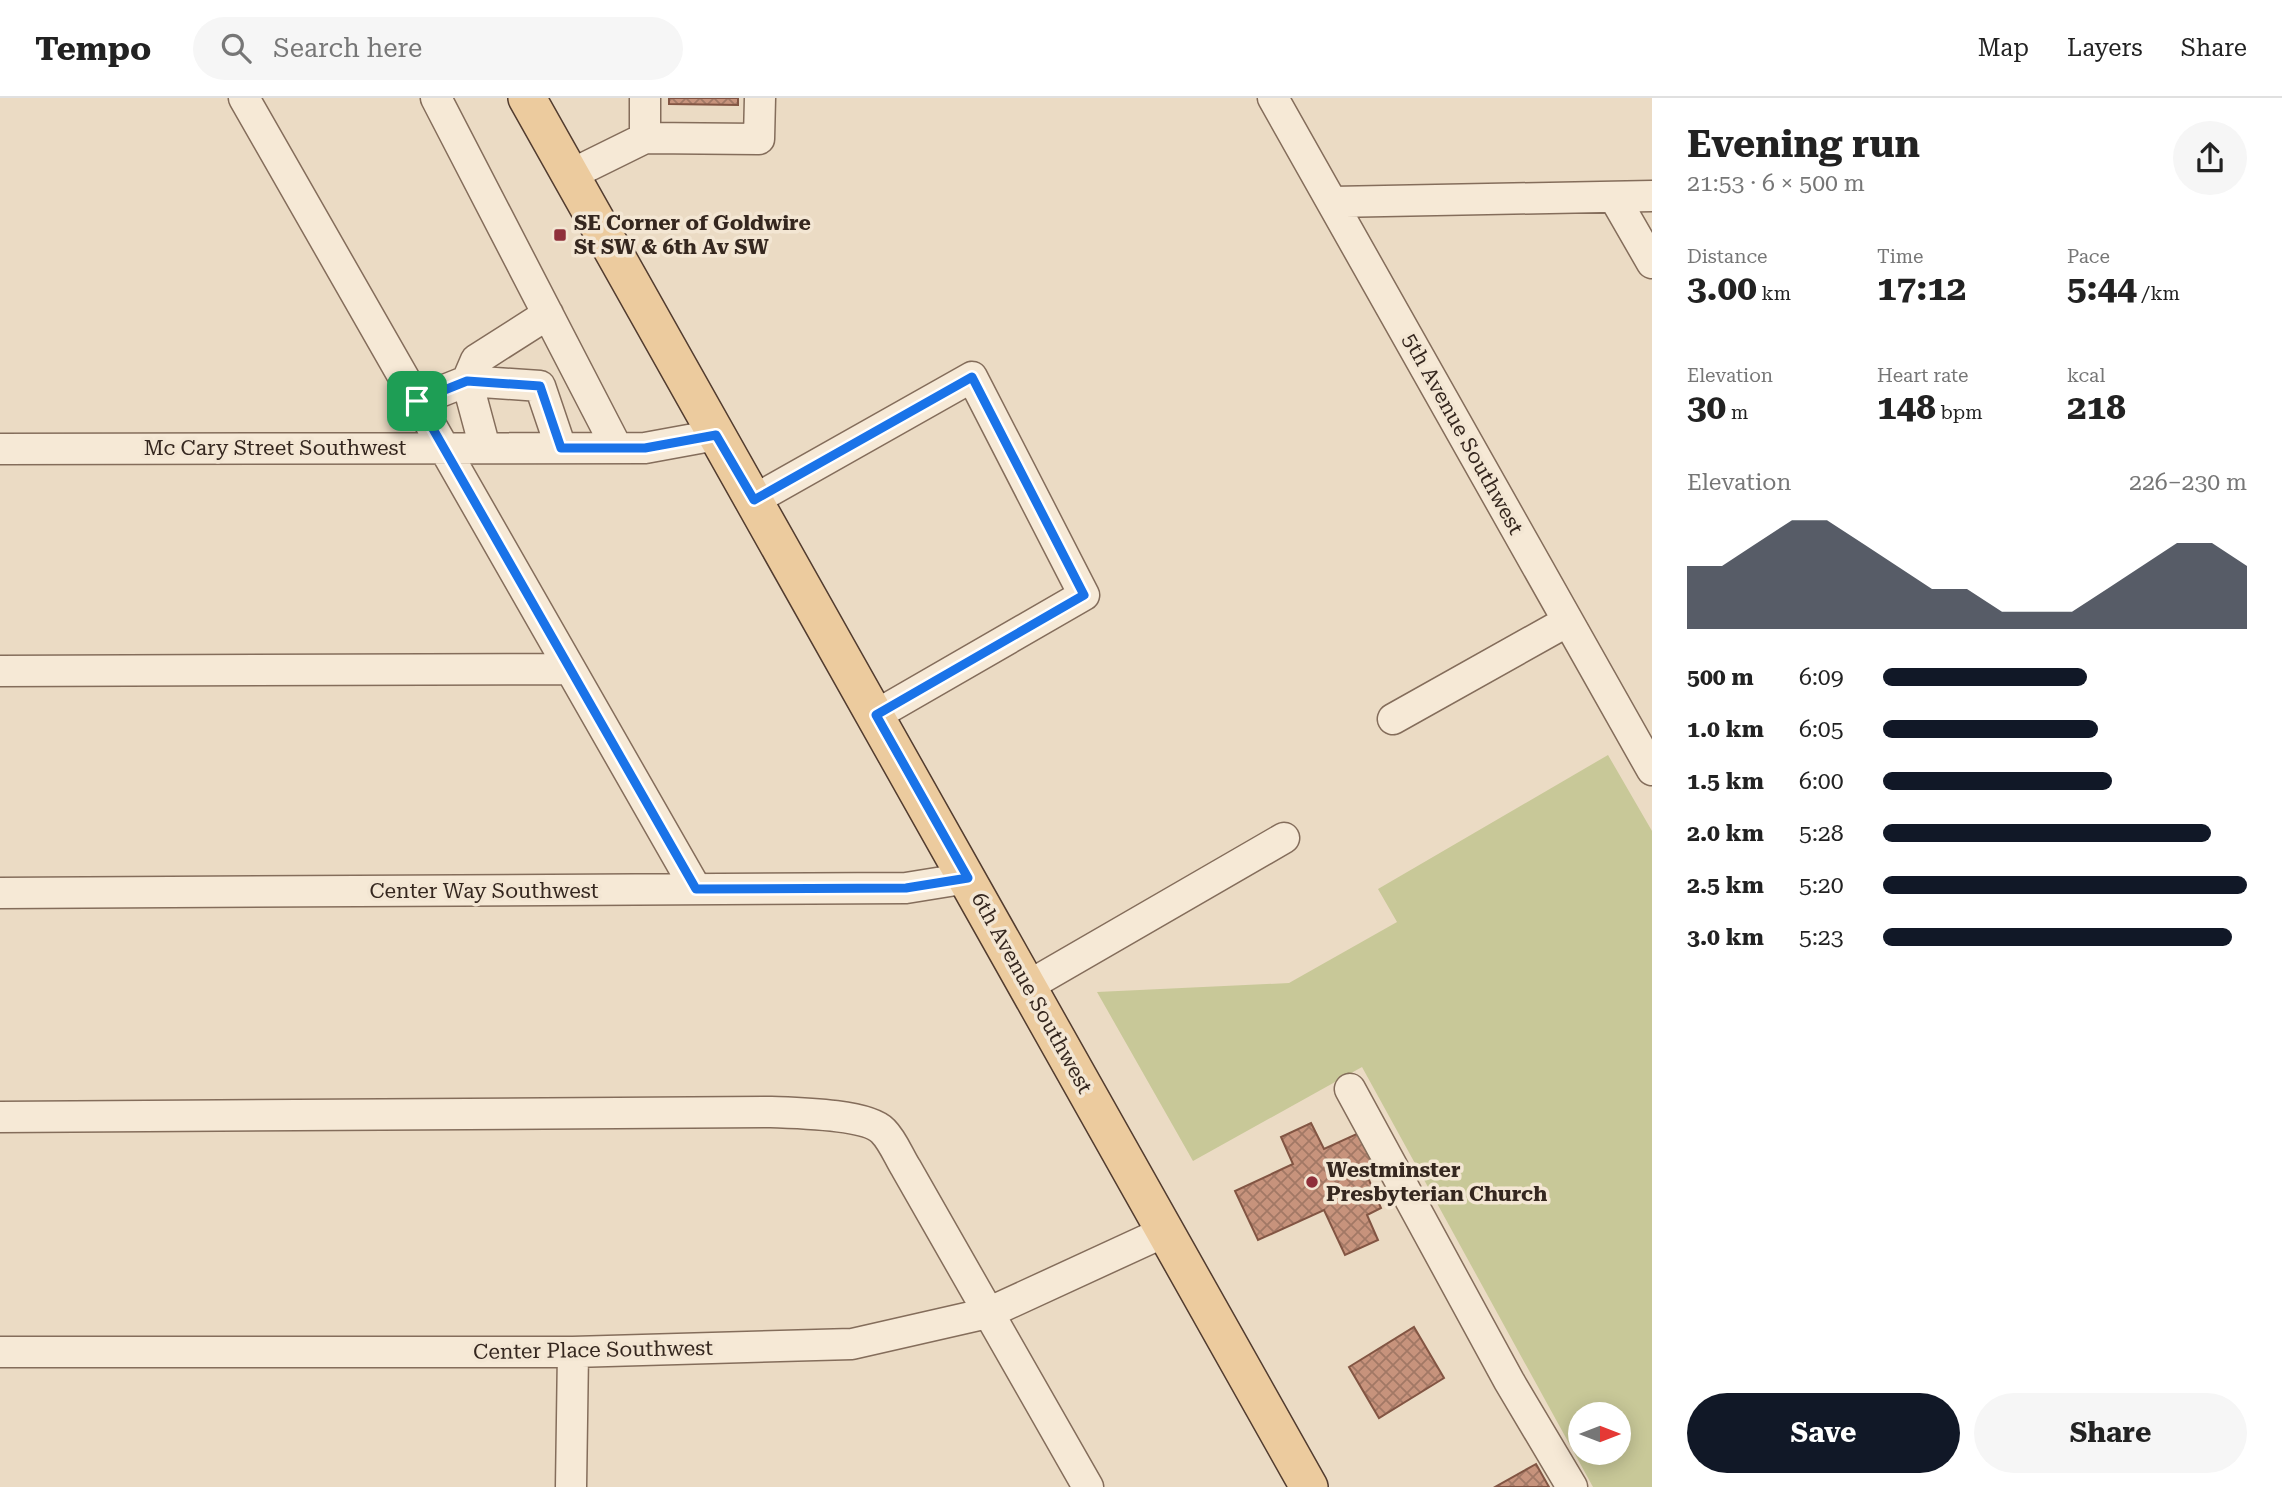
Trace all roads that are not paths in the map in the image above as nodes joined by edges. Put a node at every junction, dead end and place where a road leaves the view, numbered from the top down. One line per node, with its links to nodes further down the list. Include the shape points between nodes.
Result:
1 (244, 98): 17 (street)
2 (436, 98): 13 (street)
3 (527, 98): 8 (main road, 6th Avenue Southwest)
4 (645, 98): 7 (street)
5 (760, 98): 7 (street, via 759,139)
6 (1273, 98): 11 (street, 5th Avenue Southwest)
7 (645, 138): 8 (street)
8 (570, 175): 18 (main road, 6th Avenue Southwest)
9 (1652, 196): 10 (street)
10 (1614, 197): 11 (street); 12 (street)
11 (1333, 202): 25 (street, 5th Avenue Southwest)
12 (1652, 263)
13 (548, 314): 14 (street); 15 (street, via 476,360)
14 (575, 367): 16 (street); 22 (street)
15 (467, 381): 16 (street); 17 (street); 20 (street)
16 (540, 386): 21 (street)
17 (417, 401): 19 (street)
18 (716, 435): 22 (street, Mc Cary Street Southwest, via 645,448); 24 (main road, 6th Avenue Southwest)
19 (445, 448): 20 (street, Mc Cary Street Southwest); 23 (street, Mc Cary Street Southwest); 26 (street)
20 (485, 448): 21 (street, Mc Cary Street Southwest)
21 (561, 448): 22 (street, Mc Cary Street Southwest)
22 (617, 448)
23 (0, 449)
24 (754, 500): 28 (main road, 6th Avenue Southwest); 28 (street, via 972,377 1084,595)
25 (1568, 621): 29 (street); 30 (street, 5th Avenue Southwest)
26 (569, 669): 27 (street); 33 (street)
27 (0, 671)
28 (876, 715): 32 (main road, 6th Avenue Southwest)
29 (1392, 719)
30 (1652, 770)
31 (1284, 838): 35 (street)
32 (968, 878): 33 (street, Center Way Southwest, via 906,888); 35 (main road, 6th Avenue Southwest)
33 (696, 889): 34 (street, Center Way Southwest)
34 (0, 893)
35 (1028, 986): 38 (main road, 6th Avenue Southwest)
36 (1350, 1089): 45 (street)
37 (0, 1117): 39 (street, via 771,1112 871,1122 895,1150)
38 (1164, 1231): 39 (street, Center Place Southwest); 44 (main road, 6th Avenue Southwest)
39 (988, 1313): 41 (street, Center Place Southwest, via 852,1344); 43 (street)
40 (0, 1352): 41 (street, Center Place Southwest)
41 (573, 1352): 42 (street)
42 (571, 1487)
43 (1088, 1487)
44 (1309, 1487)
45 (1572, 1487)

